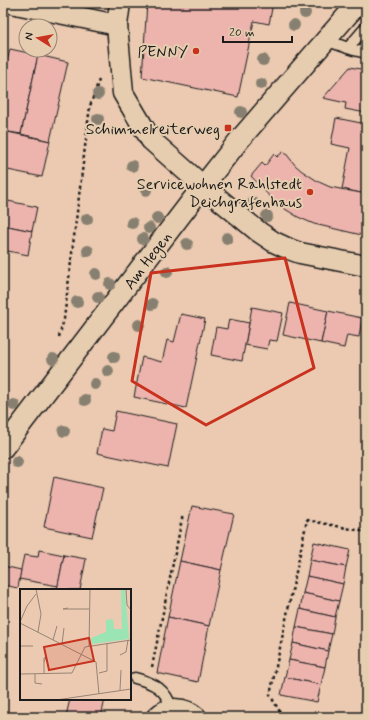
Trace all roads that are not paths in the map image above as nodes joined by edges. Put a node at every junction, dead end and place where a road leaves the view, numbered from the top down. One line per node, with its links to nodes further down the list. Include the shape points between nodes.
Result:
1 (11, 3): 4 (street)
2 (120, 3): 4 (street)
3 (358, 3): 6 (street, Am Hegen)
4 (117, 25): 9 (street, via 122,93 152,140)
5 (366, 27): 7 (lane)
6 (325, 40): 7 (lane); 9 (street, Am Hegen, via 240,139)
7 (348, 48): 8 (lane)
8 (366, 53)
9 (204, 186): 10 (street, via 274,242 300,253); 11 (street, Am Hegen)
10 (366, 266)
11 (4, 443)
12 (135, 678): 13 (lane, via 156,686 165,694 168,698)
13 (164, 713): 14 (street, via 186,711)
14 (196, 717)

